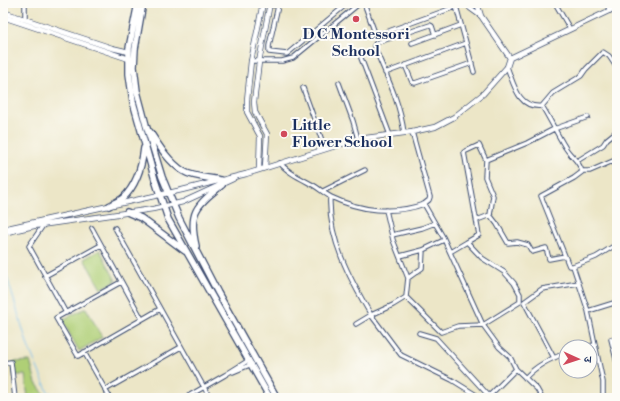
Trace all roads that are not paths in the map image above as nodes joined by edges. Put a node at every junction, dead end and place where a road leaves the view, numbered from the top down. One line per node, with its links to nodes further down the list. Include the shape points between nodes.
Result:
1 (25, 3): 20 (street)
2 (138, 3): 26 (main road)
3 (143, 3): 41 (main road, via 134,67)
4 (263, 3): 29 (street)
5 (348, 3): 13 (street, via 287,54 271,53 268,50)
6 (360, 3): 30 (street, via 293,58)
7 (364, 3): 14 (street, via 378,35)
8 (467, 3): 14 (street); 18 (street)
9 (477, 3): 18 (street)
10 (555, 3): 22 (street)
11 (606, 3): 16 (street)
12 (270, 4): 13 (street); 30 (street)
13 (278, 5)
14 (456, 6): 21 (street)
15 (617, 7): 16 (street)
16 (610, 11): 22 (street)
17 (3, 12): 20 (street)
18 (481, 16): 28 (street)
19 (3, 17): 26 (street)
20 (25, 19): 26 (street)
21 (461, 25): 23 (street); 24 (street)
22 (570, 29): 28 (street)
23 (435, 35): 25 (street); 36 (street, via 430,25 374,45)
24 (466, 42): 31 (street); 32 (street)
25 (412, 43)
26 (129, 56): 48 (main road, via 133,102)
27 (361, 58): 46 (street)
28 (510, 58): 33 (street)
29 (251, 61): 30 (street); 55 (street, via 247,112 260,136)
30 (259, 62): 53 (street, via 254,102 255,112 267,134)
31 (472, 63): 32 (street, via 414,83); 35 (street)
32 (405, 65): 36 (street)
33 (507, 67): 39 (street, via 518,94 526,104 533,107); 44 (street, via 484,94 454,117 434,127)
34 (617, 68): 39 (street, via 603,52 581,76 553,93)
35 (474, 72)
36 (385, 73): 45 (street, via 398,103)
37 (339, 83): 47 (street)
38 (303, 88): 49 (street)
39 (542, 106): 42 (street)
40 (588, 117): 42 (street)
41 (146, 125): 58 (main road, via 160,148 184,171); 60 (main road)
42 (554, 129): 50 (street); 51 (street)
43 (617, 131): 51 (street, via 603,145)
44 (412, 132): 45 (street); 64 (street, via 430,196)
45 (404, 133): 46 (street)
46 (390, 135): 47 (street)
47 (358, 139): 49 (street)
48 (145, 145): 61 (main road); 65 (main road, via 133,186 123,198)
49 (325, 149): 52 (street)
50 (486, 160): 69 (street, via 485,177 493,196); 70 (street, via 479,145 464,152)
51 (577, 161): 57 (street)
52 (280, 163): 53 (street); 59 (street)
53 (265, 168): 55 (street)
54 (617, 168): 57 (street, via 613,161 590,171)
55 (259, 170): 58 (street)
56 (365, 170): 59 (street)
57 (582, 171): 87 (street, via 541,196)
58 (221, 182): 60 (street); 63 (street, via 184,202); 85 (main road, via 201,202 193,218)
59 (323, 191): 62 (street)
60 (169, 193): 61 (street); 63 (main road)
61 (160, 195): 65 (street); 66 (main road)
62 (330, 197): 67 (street, via 351,205); 98 (street, via 330,215 342,257 354,287)
63 (173, 204): 66 (street); 85 (main road)
64 (424, 204): 67 (street, via 401,210); 71 (street)
65 (109, 206): 75 (street)
66 (164, 206): 68 (street); 84 (main road, via 168,219)
67 (386, 210): 77 (street)
68 (127, 212): 72 (street); 84 (main road, via 148,223)
69 (490, 215): 70 (street); 87 (street, via 508,243 528,245 532,252 546,248 549,259)
70 (477, 220): 79 (street, via 479,235)
71 (435, 223): 77 (street); 78 (street)
72 (44, 224): 76 (street); 89 (street, via 29,246)
73 (92, 228): 80 (street)
74 (115, 228): 95 (street)
75 (3, 229)
76 (3, 233)
77 (392, 235): 86 (street)
78 (444, 240): 82 (street); 83 (street)
79 (467, 242): 83 (street); 101 (street, via 482,258 504,272 514,283 521,299)
80 (101, 244): 89 (street); 91 (street)
81 (617, 244): 88 (street, via 596,257)
82 (423, 250): 86 (street); 90 (street, via 422,268)
83 (450, 252): 101 (street)
84 (188, 254): 109 (main road)
85 (198, 255): 109 (main road)
86 (400, 256): 90 (street)
87 (565, 256): 88 (street, via 569,266)
88 (573, 266): 92 (street)
89 (45, 276): 97 (street)
90 (408, 278): 93 (street)
91 (122, 282): 97 (street); 99 (street)
92 (579, 282): 96 (street); 108 (street, via 542,289 524,302)
93 (406, 297): 98 (street); 101 (street, via 441,332 458,326)
94 (617, 302): 96 (street)
95 (160, 309): 99 (street); 105 (street)
96 (588, 311): 104 (street)
97 (66, 313): 106 (street, via 56,318 78,356)
98 (371, 315): 100 (street); 124 (street, via 401,355 452,380)
99 (142, 319): 106 (street)
100 (356, 324)
101 (483, 325): 113 (street, via 510,357)
102 (419, 332): 117 (street, via 436,338)
103 (611, 338): 112 (street)
104 (593, 339)
105 (181, 347): 115 (street); 116 (street)
106 (84, 352): 116 (street)
107 (558, 356): 108 (street)
108 (554, 358): 114 (street, via 541,364)
109 (252, 361): 115 (street); 122 (main road); 123 (main road)
110 (598, 361): 126 (street, via 603,382)
111 (3, 363): 118 (street, via 11,362)
112 (617, 363)
113 (516, 369): 114 (street); 117 (street)
114 (525, 378): 125 (street, via 537,389)
115 (204, 387): 120 (street); 121 (street)
116 (105, 390): 119 (street)
117 (488, 397)
118 (15, 398)
119 (110, 398)
120 (184, 398)
121 (210, 398)
122 (270, 398)
123 (276, 398)
124 (481, 398)
125 (542, 398)
126 (603, 398)

